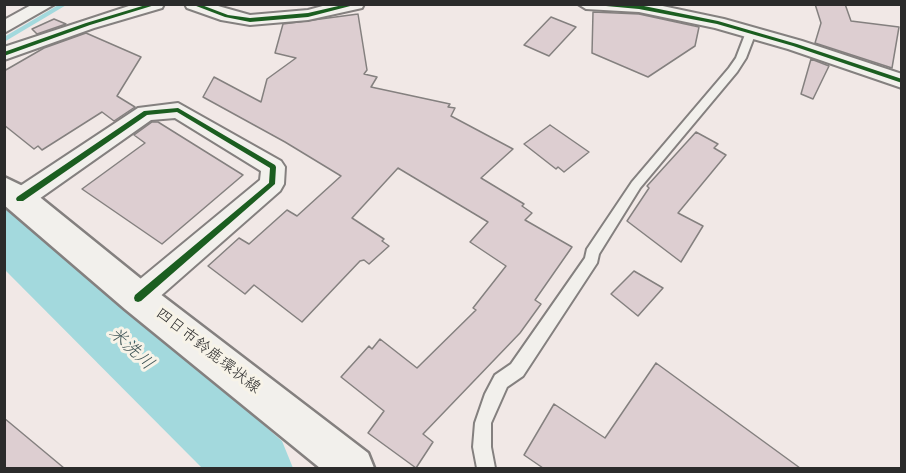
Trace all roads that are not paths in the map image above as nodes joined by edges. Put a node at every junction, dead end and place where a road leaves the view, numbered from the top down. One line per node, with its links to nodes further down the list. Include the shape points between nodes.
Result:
1 (47, 4): 7 (street)
2 (156, 4): 9 (street)
3 (193, 4): 4 (street, via 250,20 308,15)
4 (356, 4)
5 (586, 4): 6 (street)
6 (628, 5): 8 (street)
7 (4, 28)
8 (751, 32): 10 (street); 14 (lane, via 733,70 636,185 592,252 592,259 517,370 501,381 483,423)
9 (6, 48)
10 (902, 81)
11 (12, 194): 12 (main road, 四日市鈴鹿環状線); 12 (street, via 146,113 178,110 273,167 272,184)
12 (138, 298): 13 (main road, 四日市鈴鹿環状線)
13 (353, 468)
14 (486, 468)

